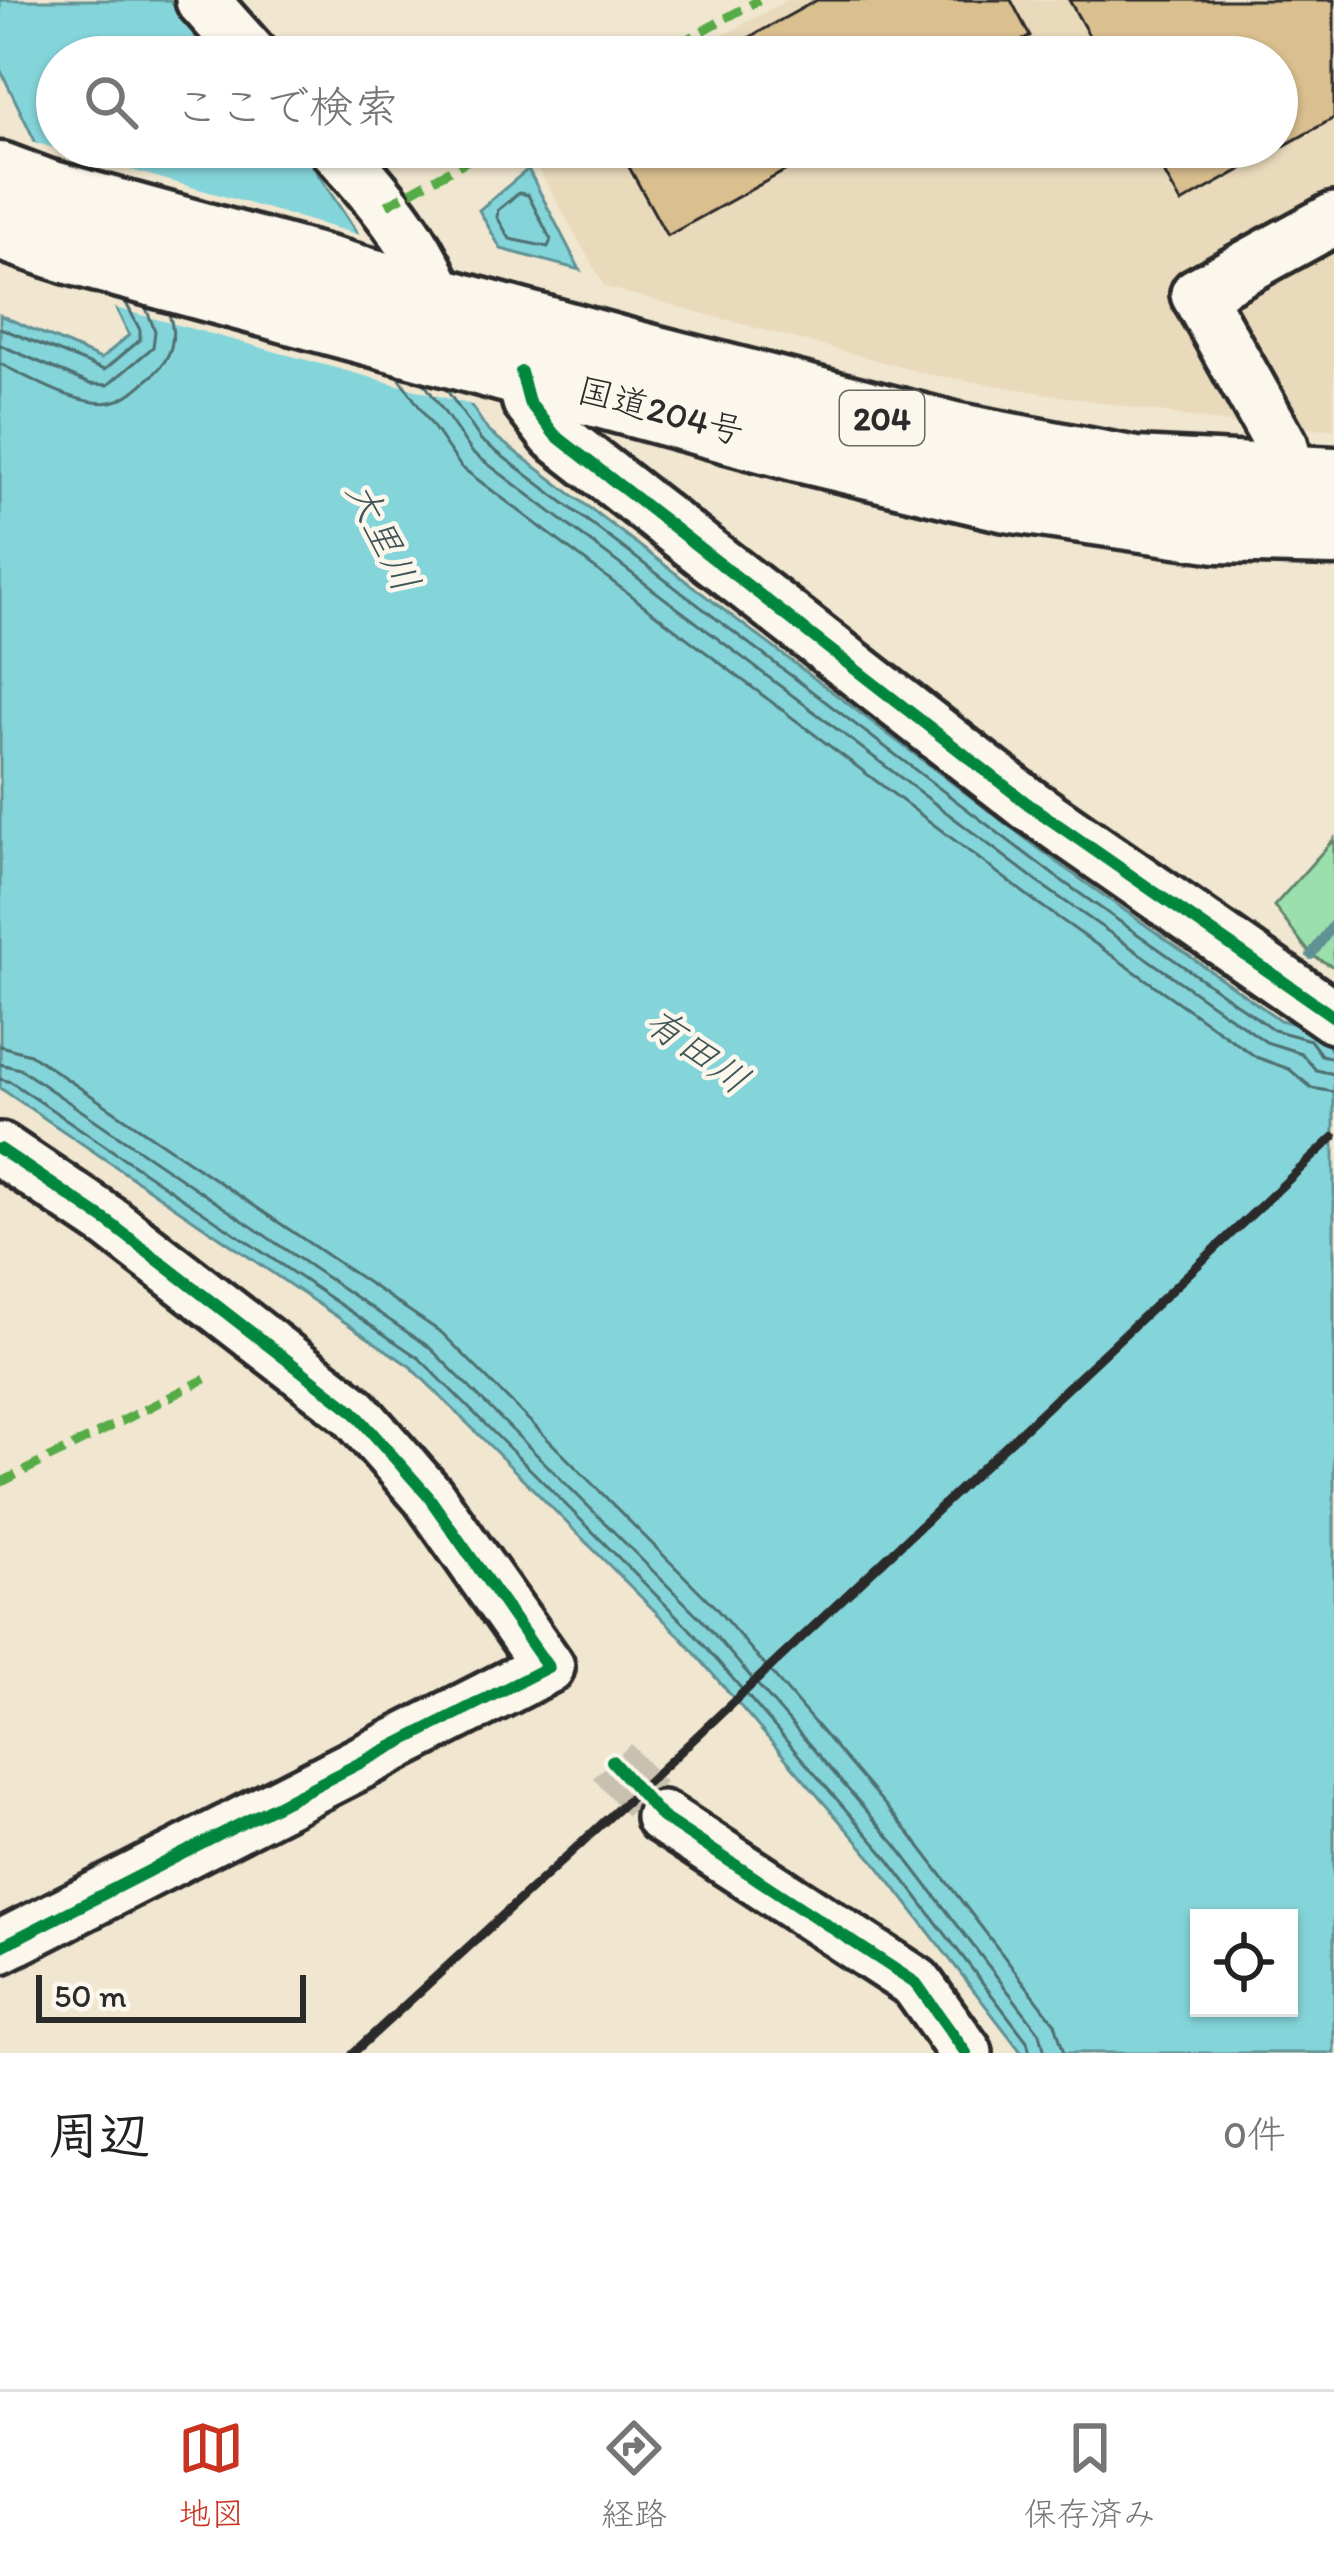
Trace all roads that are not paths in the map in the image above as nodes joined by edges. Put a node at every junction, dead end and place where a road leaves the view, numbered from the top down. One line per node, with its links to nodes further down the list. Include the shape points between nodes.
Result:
1 (202, 0): 2 (street)
2 (234, 36)
3 (353, 168): 6 (street, via 423,256)
4 (29, 211): 6 (highway, 国道204号 / 204)
5 (1334, 219): 8 (street, via 1196,294 1282,446)
6 (446, 327): 7 (highway, 国道204号 / 204); 8 (highway, 国道204号 / 204, via 1135,471)
7 (521, 372): 9 (highway, 国道204号 / 204, via 1007,498 1218,529); 10 (street, via 529,402 555,435 1028,804)
8 (1312, 481)
9 (1334, 532)
10 (1334, 1018)
11 (0, 1149): 13 (street, via 110,1223 353,1411 428,1496 548,1667)
12 (662, 1817): 14 (street, via 916,1983)
13 (0, 1947)
14 (966, 2053)

